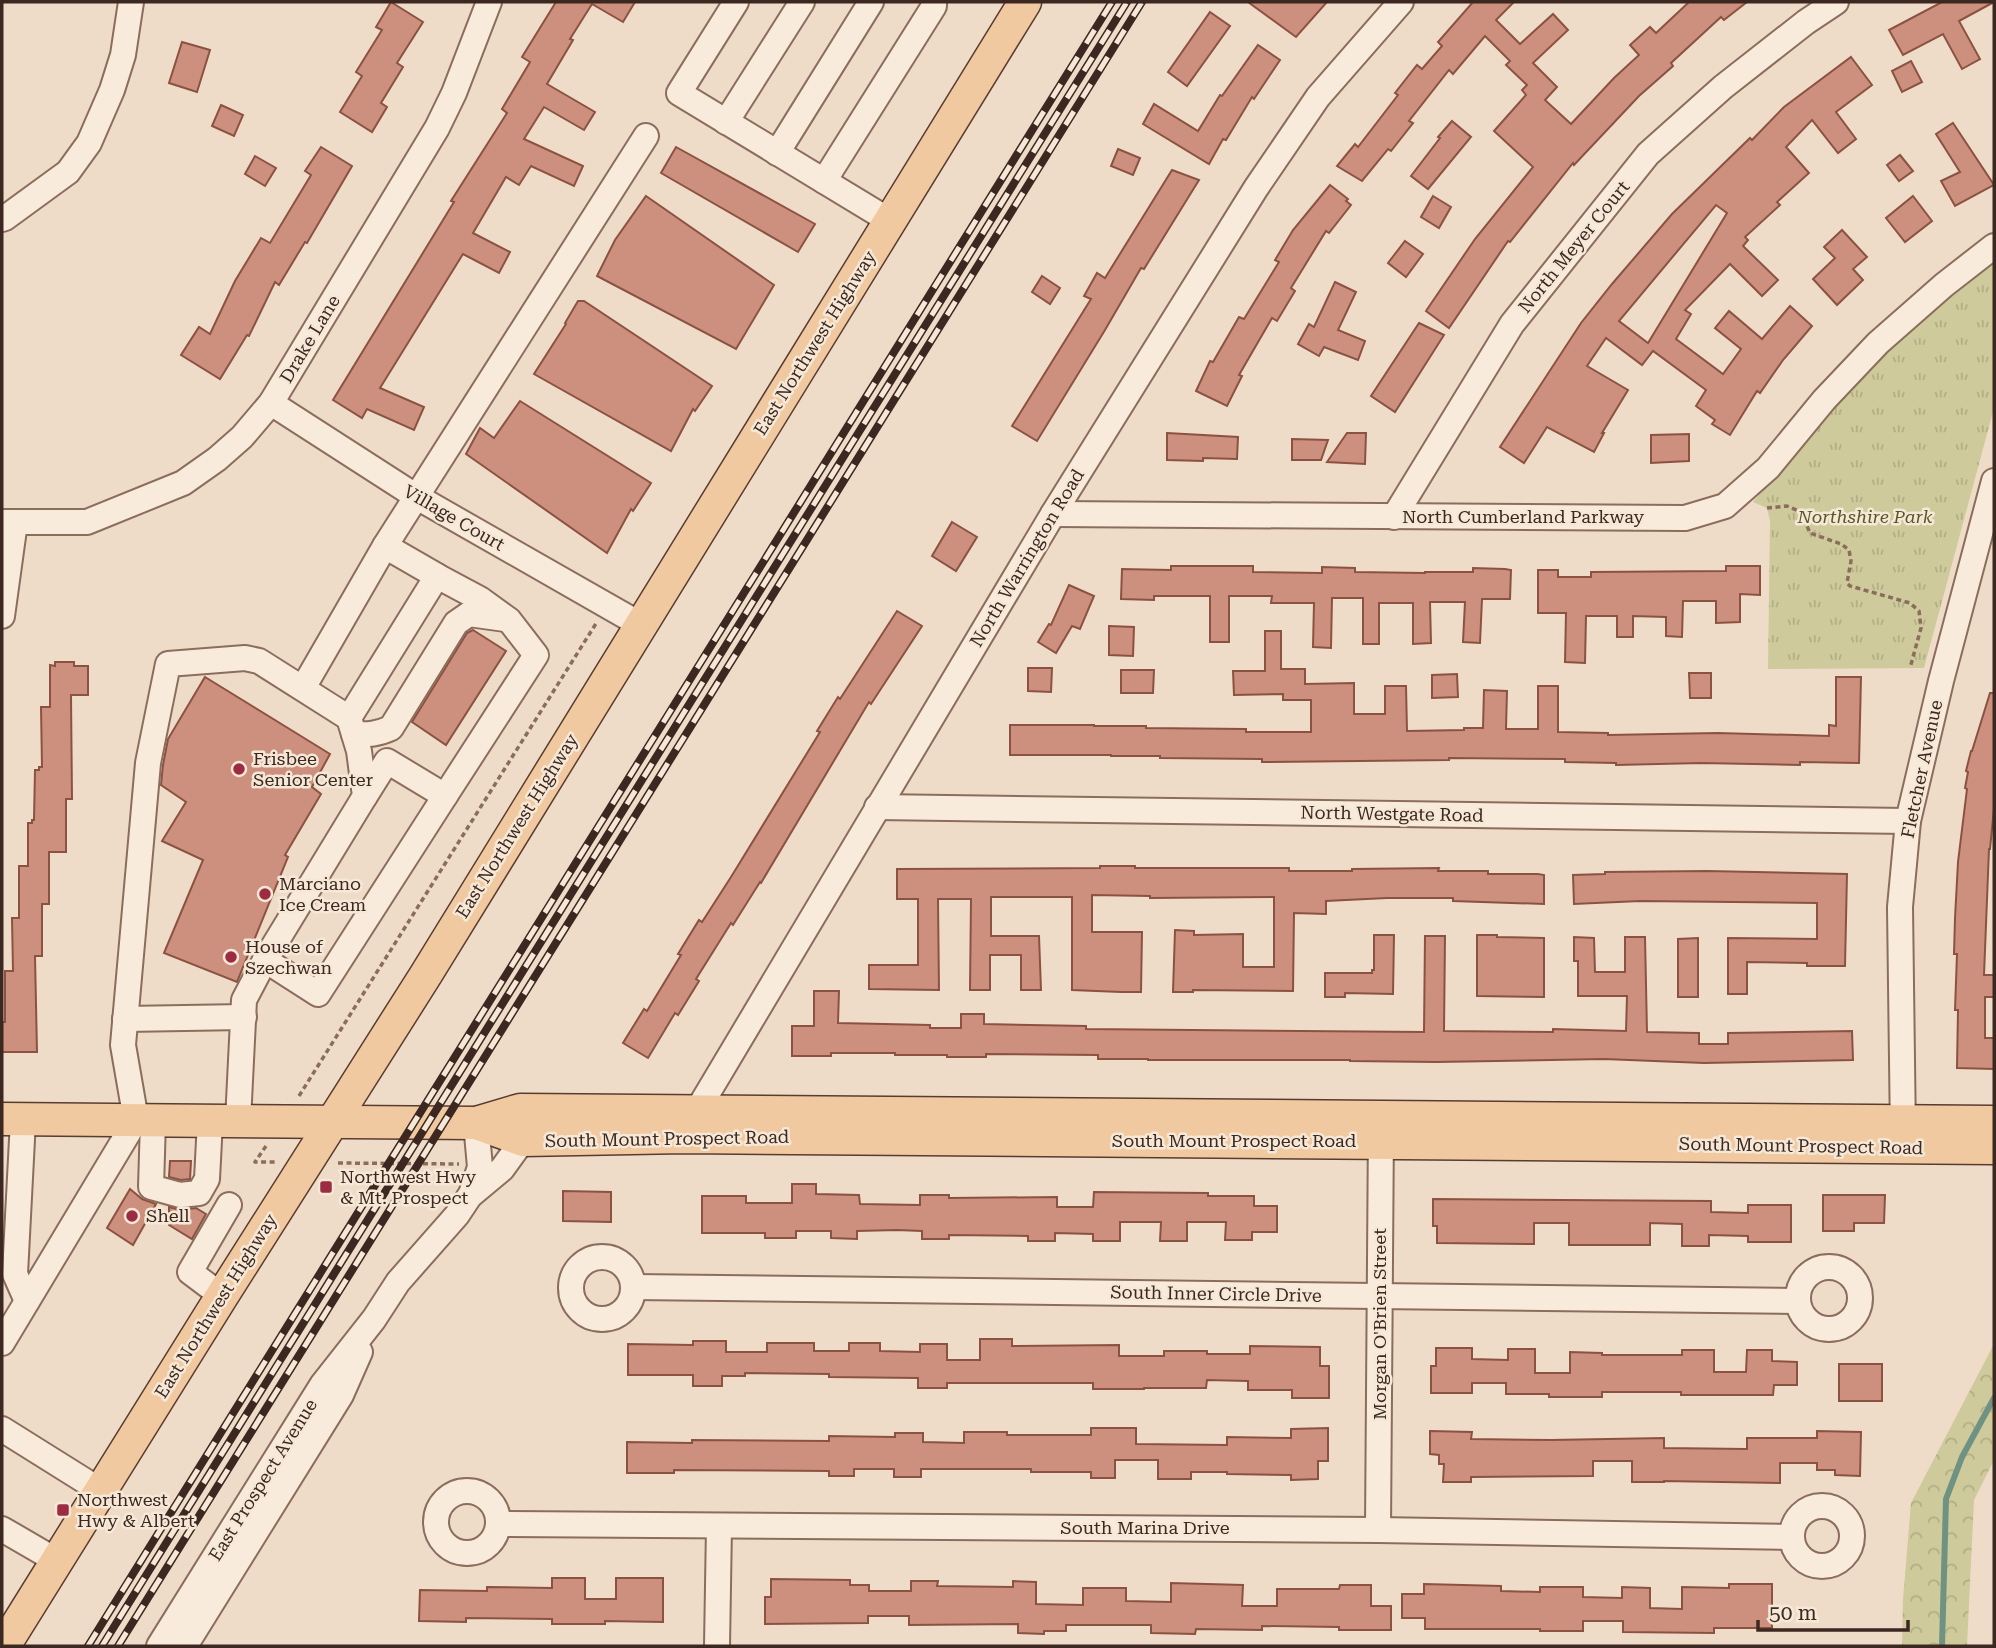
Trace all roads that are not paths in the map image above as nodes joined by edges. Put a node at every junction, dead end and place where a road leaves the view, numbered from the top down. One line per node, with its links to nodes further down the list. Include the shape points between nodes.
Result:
1 (131, 2): 14 (street, via 123,55 89,143 68,172)
2 (489, 2): 17 (street, Drake Lane, via 437,128)
3 (736, 2): 10 (street, via 678,93)
4 (802, 2): 10 (street)
5 (871, 2): 12 (street)
6 (934, 2): 13 (street)
7 (1025, 2): 15 (main road, East Northwest Highway)
8 (1401, 2): 20 (street, North Warrington Road, via 1310,108)
9 (1836, 2): 21 (street, North Meyer Court, via 1723,87 1648,154 1512,324)
10 (726, 122): 12 (street)
11 (646, 136): 19 (street)
12 (777, 153): 13 (street)
13 (824, 181): 15 (street)
14 (2, 219)
15 (890, 221): 27 (main road, East Northwest Highway)
16 (1994, 246): 21 (street, North Cumberland Parkway, via 1878,343 1768,468 1725,506 1685,518)
17 (271, 403): 19 (street, Village Court); 22 (street, Drake Lane, via 242,437 183,483 87,522)
18 (1994, 481): 33 (street, Fletcher Avenue)
19 (417, 497): 23 (street); 27 (street, Village Court)
20 (1053, 514): 21 (street, North Cumberland Parkway); 32 (street, North Warrington Road)
21 (1394, 517)
22 (8, 522): 25 (street)
23 (385, 546): 24 (street); 28 (street)
24 (437, 576): 26 (street); 29 (street)
25 (2, 616)
26 (509, 620): 29 (street, via 469,614 456,623 391,728 368,735); 31 (street, via 536,655)
27 (641, 625): 40 (main road, East Northwest Highway)
28 (303, 688): 29 (street); 36 (street, via 245,658 168,664 145,786)
29 (352, 726): 30 (street)
30 (365, 796): 31 (street, via 387,761); 34 (street)
31 (445, 796): 34 (street, via 318,994)
32 (877, 807): 33 (street, North Westgate Road); 43 (street, North Warrington Road)
33 (1908, 821): 45 (street, Fletcher Avenue, via 1900,907)
34 (265, 960): 35 (street, via 244,1000)
35 (244, 1017): 36 (street); 39 (street)
36 (125, 1019): 38 (street, via 123,1045)
37 (12, 1119): 38 (main road, South Mount Prospect Road); 55 (street, via 16,1274)
38 (145, 1120): 39 (main road, South Mount Prospect Road); 48 (street, via 151,1187 180,1195); 55 (street)
39 (224, 1121): 40 (main road, South Mount Prospect Road); 48 (street)
40 (333, 1122): 42 (main road, South Mount Prospect Road); 51 (main road, East Northwest Highway)
41 (1994, 1122): 45 (main road, South Mount Prospect Road)
42 (477, 1124): 43 (main road, South Mount Prospect Road, via 520,1110); 46 (main road, South Mount Prospect Road); 49 (street, East Prospect Avenue, via 480,1167)
43 (691, 1124): 44 (main road, South Mount Prospect Road); 46 (main road, South Mount Prospect Road)
44 (1381, 1130): 45 (main road, South Mount Prospect Road); 54 (street, Morgan O'Brien Street)
45 (1903, 1135): 47 (main road, South Mount Prospect Road)
46 (523, 1140): 49 (street, via 502,1169)
47 (1994, 1148)
48 (200, 1190): 50 (street)
49 (471, 1194): 57 (street, East Prospect Avenue)
50 (229, 1205): 51 (street); 53 (street, via 190,1272)
51 (267, 1225): 53 (main road, East Northwest Highway)
52 (634, 1287): 54 (street, South Inner Circle Drive)
53 (222, 1296): 60 (main road, East Northwest Highway)
54 (1380, 1296): 56 (street, South Inner Circle Drive); 64 (street, Morgan O'Brien Street)
55 (27, 1301): 58 (street)
56 (1797, 1301)
57 (374, 1319): 68 (street, East Prospect Avenue, via 322,1385); 69 (street, East Prospect Avenue, via 341,1395)
58 (2, 1343)
59 (2, 1429): 60 (street)
60 (101, 1491): 66 (main road, East Northwest Highway)
61 (499, 1524): 62 (street, South Marina Drive)
62 (719, 1526): 64 (street, South Marina Drive); 70 (street)
63 (2, 1529): 66 (street)
64 (1378, 1530): 65 (street, South Marina Drive)
65 (1791, 1537)
66 (57, 1561): 67 (main road, East Northwest Highway)
67 (4, 1646)
68 (159, 1646)
69 (185, 1646)
70 (717, 1646)

